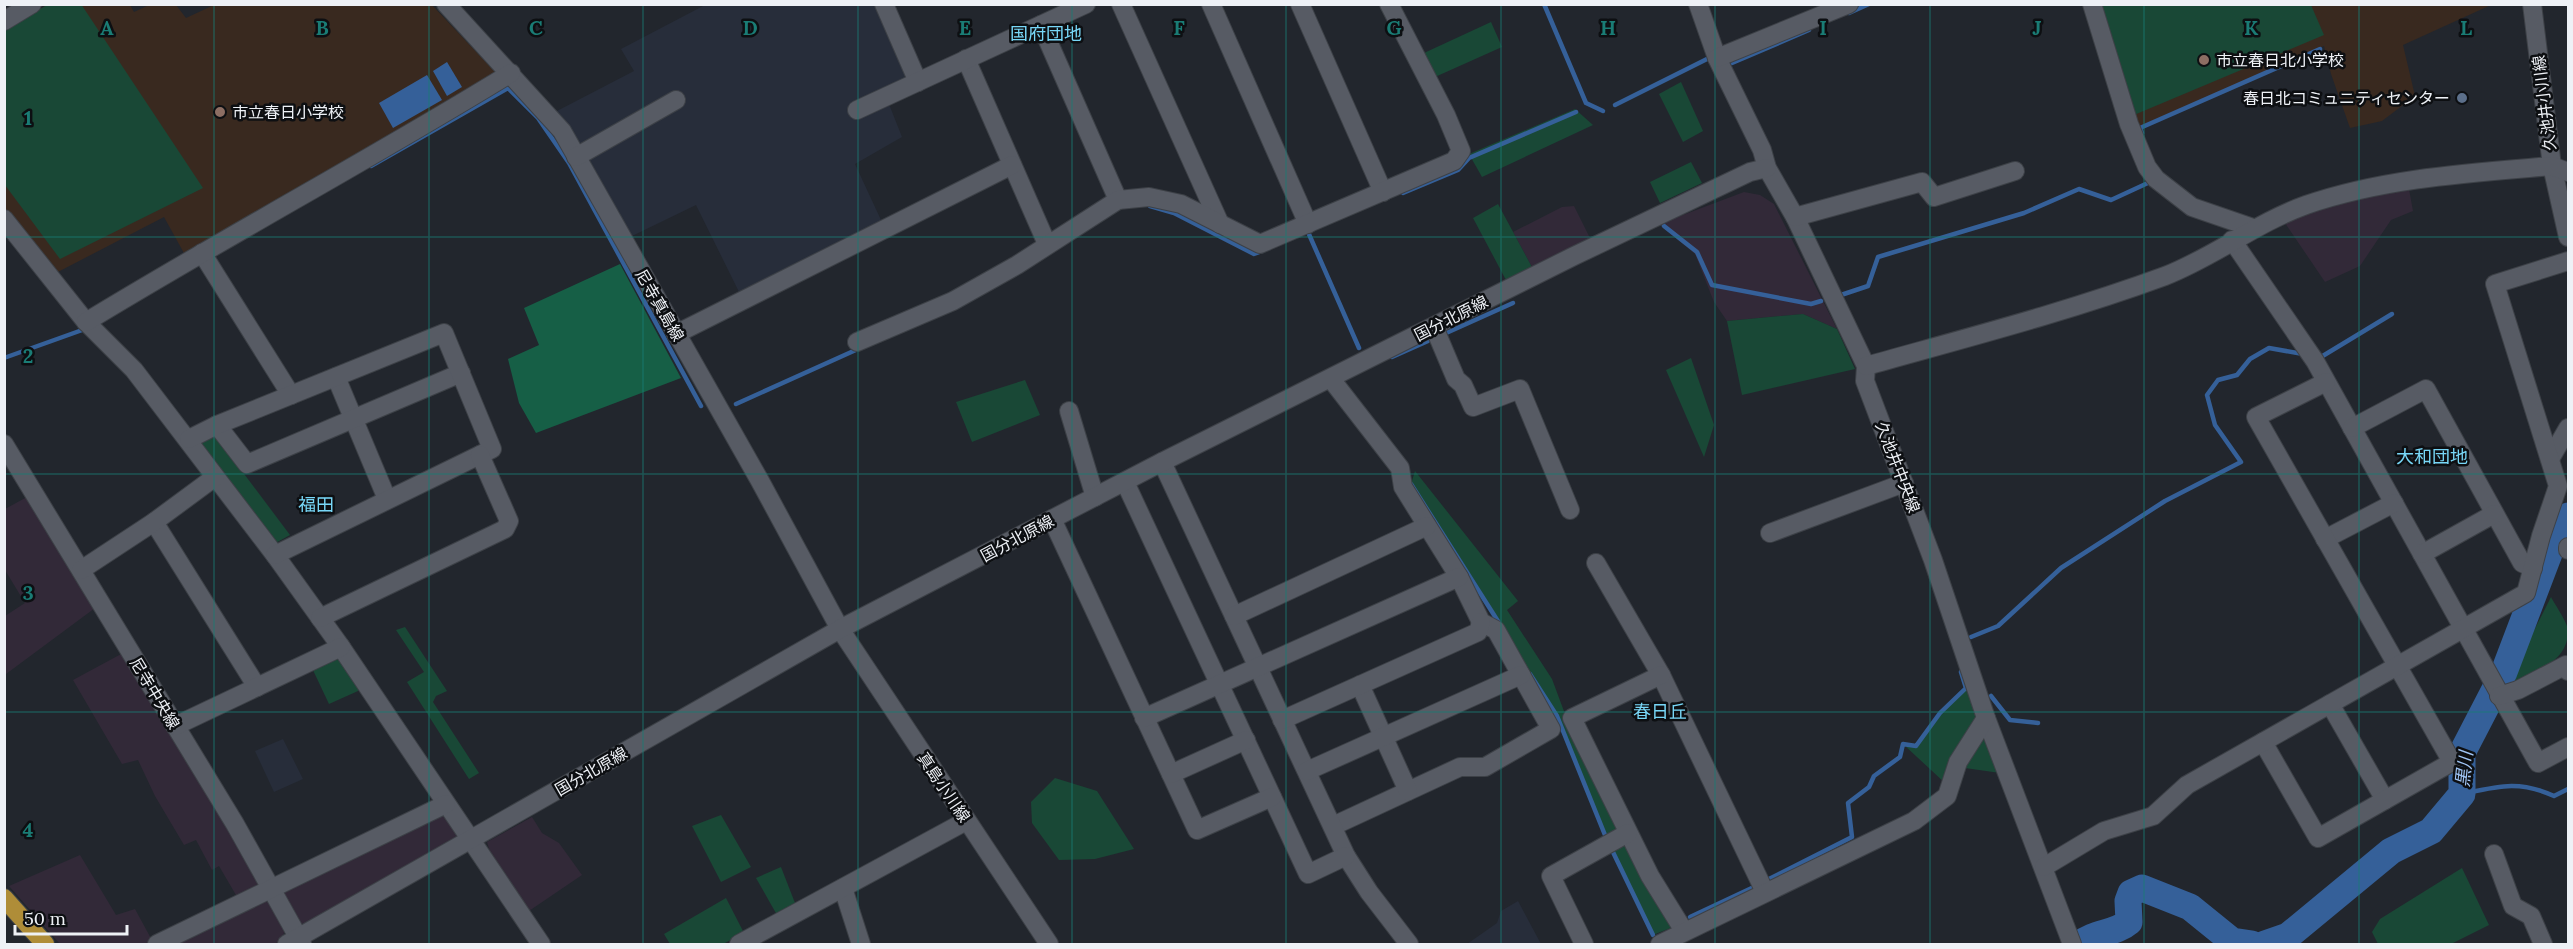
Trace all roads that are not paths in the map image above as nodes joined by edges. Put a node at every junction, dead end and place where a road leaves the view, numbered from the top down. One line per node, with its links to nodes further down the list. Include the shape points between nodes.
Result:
1 (32, 4): 13 (street)
2 (446, 4): 17 (street, 尼寺真島線)
3 (884, 4): 18 (street)
4 (1086, 4): 14 (street)
5 (1121, 4): 30 (street)
6 (1211, 4): 31 (street)
7 (1300, 4): 26 (street)
8 (1389, 4): 26 (street, via 1461,151 1454,160)
9 (1698, 4): 15 (street, 久池井中央線)
10 (1849, 4): 15 (street)
11 (2092, 4): 32 (street, via 2146,167 2192,207)
12 (2532, 4): 24 (street, 久池井小川線)
13 (4, 21)
14 (1041, 25): 16 (street); 27 (street)
15 (1717, 58): 23 (street, 久池井中央線)
16 (966, 59): 18 (street); 22 (street)
17 (511, 73): 21 (street, 尼寺真島線, via 562,131); 36 (street)
18 (918, 82): 20 (street)
19 (676, 100): 21 (street)
20 (857, 110)
21 (576, 157): 40 (street, 尼寺真島線)
22 (1012, 165): 35 (street); 40 (street)
23 (1767, 168): 28 (street, 久池井中央線); 39 (street, 国分北原線, via 1750,172)
24 (2560, 169): 32 (street, via 2373,187 2306,205); 33 (street, 久池井小川線)
25 (2015, 171): 28 (street, via 1934,197 1922,182)
26 (1383, 192): 31 (street)
27 (1118, 200): 30 (street, via 1149,197 1181,204); 35 (street)
28 (1795, 217): 42 (street, 久池井中央線)
29 (4, 219): 38 (street)
30 (1220, 224): 31 (street, via 1260,244)
31 (1308, 224)
32 (2253, 228): 34 (street)
33 (2568, 237)
34 (2232, 240): 42 (street, via 2168,275 2114,294); 46 (street)
35 (1047, 244): 41 (street, via 953,301)
36 (205, 258): 38 (street); 47 (street)
37 (2568, 261): 56 (street, via 2495,284)
38 (93, 322): 53 (street)
39 (1434, 327): 45 (street, 国分北原線); 64 (street, via 1456,379 1473,407 1520,389)
40 (676, 334): 80 (street, 尼寺真島線)
41 (857, 342)
42 (1866, 366): 60 (street, 久池井中央線, via 1865,381)
43 (461, 373): 44 (street, via 444,333); 49 (street); 55 (street, via 492,449)
44 (336, 377): 47 (street); 49 (street)
45 (1331, 379): 57 (street, 国分北原線); 68 (street, via 1400,468 1403,487)
46 (2326, 382): 51 (street); 70 (street, via 2256,417)
47 (291, 395): 50 (street)
48 (1069, 411): 61 (street)
49 (353, 418): 50 (street, via 247,464); 62 (street)
50 (217, 425): 53 (street)
51 (2352, 428): 63 (street); 65 (street, via 2426,389)
52 (2568, 428): 56 (street)
53 (194, 436): 58 (street)
54 (4, 444): 75 (street, 尼寺中央線)
55 (480, 455): 62 (street); 77 (street, via 509,521 505,529)
56 (2550, 459): 74 (street, via 2558,486)
57 (1162, 462): 59 (street, 国分北原線); 78 (street)
58 (215, 477): 67 (street); 71 (street)
59 (1125, 482): 61 (street, 国分北原線); 88 (street)
60 (1904, 483): 69 (street); 94 (street, 久池井中央線)
61 (1095, 497): 66 (street, 国分北原線)
62 (387, 499): 71 (street)
63 (2394, 503): 70 (street); 72 (street)
64 (1570, 510)
65 (2494, 514): 72 (street); 74 (street, via 2522,563)
66 (1052, 519): 80 (street, 国分北原線); 93 (street)
67 (154, 522): 75 (street); 90 (street)
68 (1427, 526): 76 (street); 78 (street)
69 (1770, 533)
70 (2325, 539): 83 (street)
71 (282, 551): 77 (street)
72 (2422, 554): 81 (street)
73 (1596, 563): 87 (street)
74 (2533, 568): 81 (street, via 2526,593)
75 (81, 570): 96 (street, 尼寺中央線)
76 (1459, 577): 79 (street); 84 (street)
77 (326, 615): 82 (street)
78 (1234, 616): 84 (street)
79 (1481, 622): 86 (street, via 1496,630); 89 (street, via 1478,632)
80 (840, 629): 107 (street, 真島小川線); 110 (street, 国分北原線)
81 (2462, 629): 83 (street); 91 (street)
82 (341, 647): 90 (street); 106 (street)
83 (2397, 665): 92 (street); 105 (street, via 2452,762)
84 (1257, 667): 88 (street); 95 (street)
85 (2568, 670): 91 (street, via 2565,665)
86 (1521, 675): 97 (street); 103 (street, via 1551,729 1485,767 1460,767)
87 (1661, 675): 109 (street, via 1572,718); 116 (street)
88 (1219, 684): 93 (street); 98 (street)
89 (1360, 685): 95 (street); 97 (street)
90 (258, 687): 96 (street)
91 (2504, 698): 100 (street, via 2538,763)
92 (2330, 704): 99 (street); 105 (street)
93 (1144, 718): 102 (street)
94 (1986, 718): 113 (street, 久池井中央線); 116 (street, via 1958,762 1947,796 1914,821)
95 (1282, 720): 101 (street)
96 (175, 726): 115 (street, 尼寺中央線)
97 (1383, 737): 101 (street); 103 (street)
98 (1246, 740): 102 (street); 104 (street)
99 (2263, 742): 105 (street, via 2318,838); 113 (street, via 2187,785 2152,816 2104,831)
100 (2568, 747)
101 (1307, 771): 108 (street)
102 (1171, 774): 104 (street, via 1197,830)
103 (1408, 791): 108 (street)
104 (1272, 797): 112 (street, via 1308,874)
105 (2385, 800)
106 (446, 804): 110 (street); 115 (street)
107 (966, 820): 114 (street); 126 (street, 真島小川線)
108 (1333, 826): 112 (street)
109 (1628, 833): 118 (street, via 1650,876); 128 (street, via 1551,876)
110 (470, 840): 119 (street, 国分北原線); 123 (street)
111 (2494, 854): 129 (street, via 2513,906 2531,916)
112 (1346, 856): 127 (street)
113 (2044, 867): 120 (street, 久池井中央線)
114 (843, 888): 124 (street); 125 (street)
115 (271, 889): 119 (street, 尼寺中央線); 122 (street)
116 (1765, 892): 118 (street)
117 (4, 898): 121 (main road)
118 (1673, 939)
119 (296, 942)
120 (2072, 943)
121 (45, 945)
122 (157, 945)
123 (541, 945)
124 (739, 945)
125 (861, 945)
126 (1049, 945)
127 (1409, 945)
128 (1584, 945)
129 (2543, 945)

